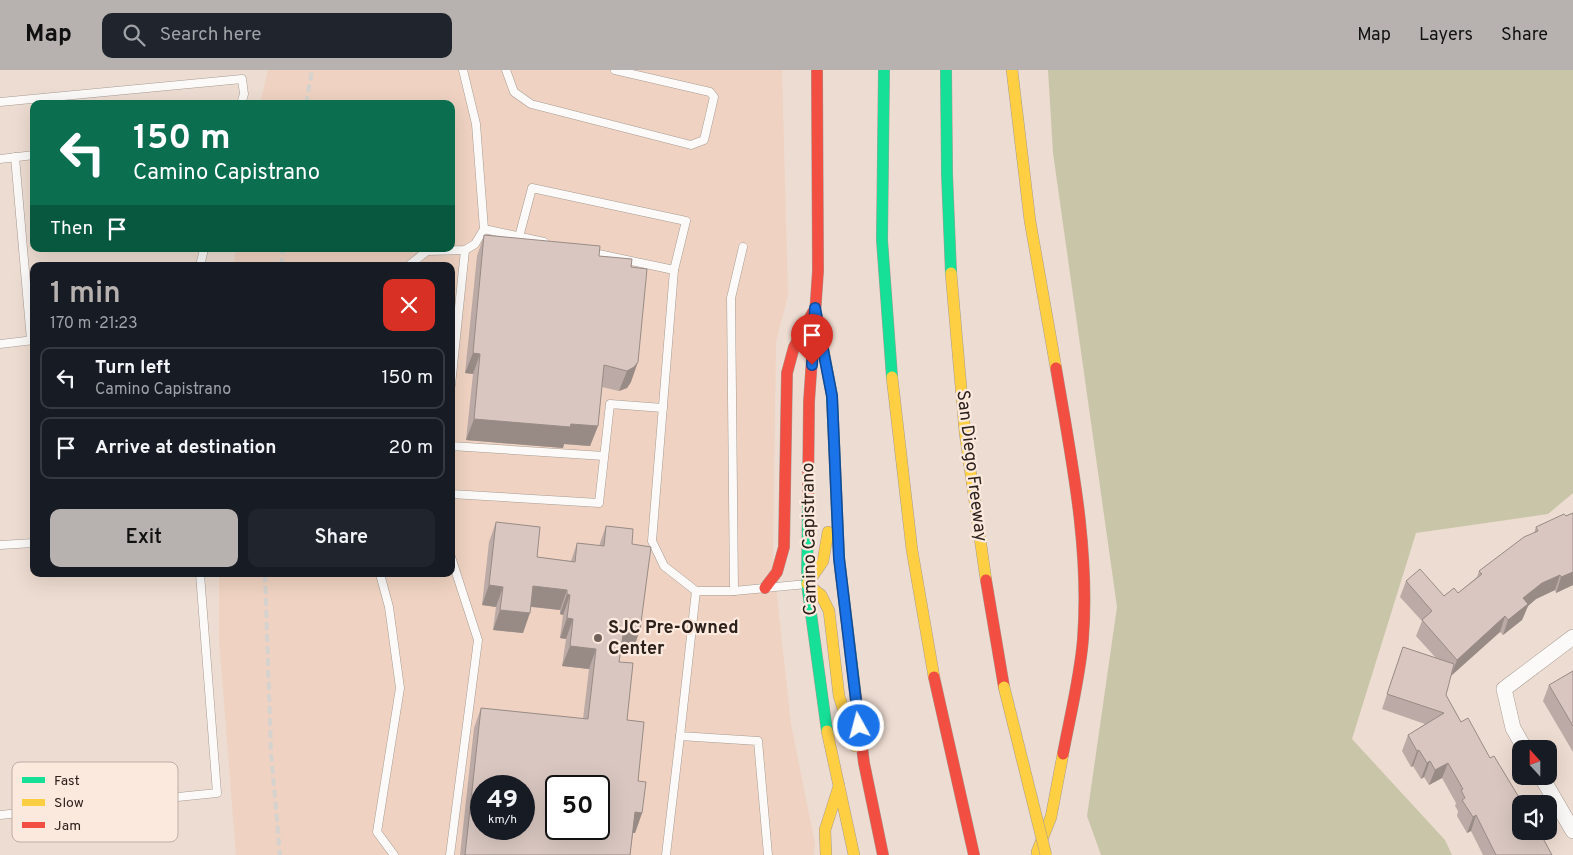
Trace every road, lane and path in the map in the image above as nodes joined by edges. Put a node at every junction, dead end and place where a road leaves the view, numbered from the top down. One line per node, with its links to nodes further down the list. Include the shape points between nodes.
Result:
1 (463, 70): 13 (lane, via 476,124)
2 (506, 70): 3 (lane, via 514,92 531,104 691,145 704,140 714,98 710,92)
3 (615, 70)
4 (817, 70): 23 (main road, Camino Capistrano, via 818,292)
5 (884, 70): 57 (main road, via 885,296 900,451 917,588)
6 (946, 70): 59 (main road, San Diego Freeway, bridge, via 945,163 952,310 972,486 1004,687)
7 (1012, 70): 58 (main road, via 1030,221 1077,488 1084,562 1083,638 1076,687 1051,817)
8 (242, 100): 9 (lane, via 242,79)
9 (0, 102)
10 (30, 155): 11 (lane)
11 (15, 157): 12 (lane); 24 (lane)
12 (0, 159)
13 (484, 229): 14 (lane); 19 (lane, via 475,244)
14 (519, 236): 15 (lane); 22 (lane, via 532,188 686,221)
15 (548, 243)
16 (743, 247): 41 (lane, via 731,298)
17 (577, 249): 22 (lane)
18 (455, 250): 19 (lane)
19 (465, 250): 27 (lane)
20 (426, 252): 21 (lane)
21 (413, 262)
22 (674, 270): 29 (lane)
23 (815, 308): 28 (main road, Camino Capistrano); 38 (main road, Camino Capistrano, via 809,402); 39 (main road, via 794,347 787,373 784,547 777,572)
24 (30, 318)
25 (30, 340): 26 (lane)
26 (0, 344)
27 (455, 346)
28 (826, 363): 38 (main road, via 828,535 826,556 817,575); 45 (main road, Camino Capistrano, via 832,396 839,558)
29 (663, 408): 31 (lane, via 610,404); 40 (lane, via 652,540 664,566)
30 (455, 446): 31 (lane)
31 (604, 456): 32 (lane, via 599,503)
32 (455, 494)
33 (30, 543): 34 (lane)
34 (0, 545)
35 (455, 568): 51 (lane, via 478,640)
36 (200, 577): 48 (lane, via 216,793)
37 (381, 577): 50 (lane, via 389,607 400,688 378,832)
38 (807, 584): 39 (lane); 45 (main road, via 826,598 839,702 843,719); 46 (main road, Camino Capistrano, via 818,679)
39 (765, 588): 41 (lane)
40 (696, 591): 41 (lane); 43 (lane)
41 (734, 591)
42 (1573, 637): 44 (street, via 1504,689 1513,728)
43 (680, 736): 52 (lane); 53 (lane, via 758,741)
44 (1520, 740)
45 (864, 763): 56 (main road, Camino Capistrano)
46 (840, 784): 54 (main road, via 825,830); 55 (main road, Camino Capistrano)
47 (1546, 785): 49 (street)
48 (178, 797)
49 (1573, 831)
50 (394, 855)
51 (450, 855)
52 (666, 855)
53 (768, 855)
54 (826, 855)
55 (854, 855)
56 (883, 855)
57 (974, 855)
58 (1036, 855)
59 (1046, 855)

